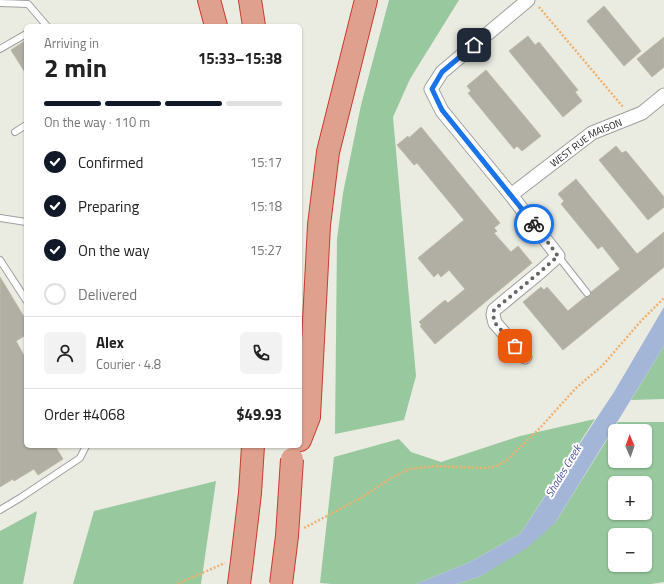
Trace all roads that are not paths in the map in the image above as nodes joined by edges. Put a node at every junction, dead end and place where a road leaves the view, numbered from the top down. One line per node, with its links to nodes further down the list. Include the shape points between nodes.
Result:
1 (209, 0): 8 (highway)
2 (213, 0): 9 (highway)
3 (250, 0): 10 (highway)
4 (366, 0): 24 (highway, via 328,152 318,232 309,417)
5 (0, 3): 7 (lane, via 28,4)
6 (533, 3): 16 (street, via 442,72 432,89 442,110)
7 (43, 24)
8 (215, 24)
9 (216, 24)
10 (254, 24)
11 (24, 35): 12 (lane)
12 (0, 49)
13 (664, 95): 16 (street, WEST RUE MAISON, via 642,113 592,133)
14 (24, 126): 15 (lane)
15 (15, 132)
16 (511, 195): 19 (street)
17 (0, 218): 18 (lane)
18 (24, 222)
19 (558, 256): 21 (lane); 23 (street, via 494,310 495,323)
20 (0, 260): 22 (lane)
21 (587, 292)
22 (24, 297)
23 (525, 357)
24 (302, 434)
25 (85, 448): 28 (lane, via 80,458)
26 (252, 448): 29 (highway, bridge, via 250,493)
27 (296, 448): 30 (highway, bridge)
28 (0, 510)
29 (239, 584)
30 (281, 584)

